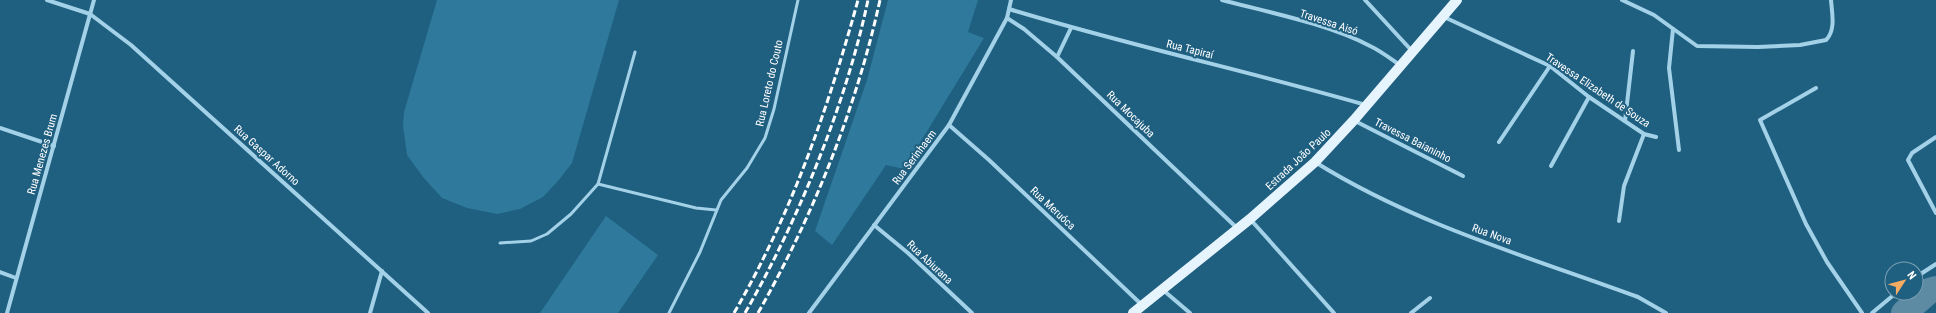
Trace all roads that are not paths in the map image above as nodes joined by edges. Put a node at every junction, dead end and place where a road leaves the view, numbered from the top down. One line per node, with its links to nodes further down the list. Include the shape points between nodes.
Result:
1 (47, 0): 11 (street, Rua Gaspar Adorno)
2 (94, 0): 11 (street, Rua Menezes Brum)
3 (798, 0): 39 (lane, Rua Loreto do Couto, via 774,109 765,138 748,168 730,187)
4 (1011, 0): 10 (street, Rua Serinhaem)
5 (1222, 0): 20 (street, Travessa Aisó, via 1302,21 1349,37 1369,45)
6 (1365, 0): 18 (street)
7 (1457, 0): 12 (main road, Estrada João Paulo)
8 (1622, 0): 15 (street, via 1654,15)
9 (1831, 0): 15 (street, via 1833,22 1826,40 1800,45 1697,46)
10 (1009, 9): 13 (street, Rua Serinhaem); 14 (street, Rua Tapiraí)
11 (90, 14): 33 (street, Rua Menezes Brum); 47 (street, Rua Gaspar Adorno, via 131,45)
12 (1444, 17): 18 (main road, Estrada João Paulo); 21 (street, Travessa Elizabeth de Souza)
13 (1007, 18): 19 (street, Rua Mocajuba); 27 (street, Rua Serinhaem)
14 (1071, 28): 19 (street); 24 (street, Rua Tapiraí)
15 (1673, 29): 34 (street, via 1669,68)
16 (1633, 51): 26 (street)
17 (635, 52): 38 (lane)
18 (1413, 53): 20 (main road, Estrada João Paulo)
19 (1057, 57): 44 (street, Rua Mocajuba)
20 (1401, 66): 24 (main road, Estrada João Paulo)
21 (1550, 66): 23 (street, Travessa Elizabeth de Souza); 32 (street)
22 (1816, 88): 66 (street, via 1760,120 1806,224 1827,262)
23 (1589, 97): 26 (street, Travessa Elizabeth de Souza); 36 (street)
24 (1367, 105): 25 (main road, Estrada João Paulo)
25 (1354, 120): 35 (main road, Estrada João Paulo); 37 (street, Travessa Baianinho)
26 (1625, 121): 29 (street, Travessa Elizabeth de Souza)
27 (949, 125): 43 (street, Rua Serinhaem); 54 (street, Rua Meruóca)
28 (0, 128): 33 (street)
29 (1644, 134): 30 (street, Travessa Elizabeth de Souza); 42 (street, via 1624,186)
30 (1656, 137)
31 (1936, 137): 40 (street, via 1908,157 1908,163)
32 (1499, 142)
33 (54, 146): 50 (street, Rua Menezes Brum)
34 (1679, 150)
35 (1315, 162): 41 (main road, Estrada João Paulo); 65 (street, Rua Nova, via 1339,177 1402,208 1638,297)
36 (1551, 166)
37 (1463, 176)
38 (598, 184): 39 (lane, via 696,208); 45 (lane, via 571,214 546,234 531,241)
39 (716, 210): 58 (lane, Rua Loreto do Couto, via 700,252)
40 (1936, 213)
41 (1250, 219): 44 (main road, Estrada João Paulo); 63 (street)
42 (1620, 221)
43 (874, 225): 59 (street, Rua Serinhaem); 60 (street, Rua Abiurana)
44 (1238, 228): 51 (main road, Estrada João Paulo)
45 (500, 243)
46 (1936, 264): 49 (street)
47 (382, 271): 56 (street); 57 (street, Rua Gaspar Adorno)
48 (0, 272): 50 (street)
49 (1924, 272)
50 (16, 278): 55 (street, Rua Menezes Brum)
51 (1162, 290): 54 (main road, Estrada João Paulo); 62 (street)
52 (1430, 298): 64 (street)
53 (1886, 301): 67 (street)
54 (1142, 305): 61 (main road, Estrada João Paulo)
55 (7, 313)
56 (370, 313)
57 (428, 313)
58 (669, 313)
59 (809, 313)
60 (972, 313)
61 (1133, 313)
62 (1190, 313)
63 (1334, 313)
64 (1411, 313)
65 (1666, 313)
66 (1862, 313)
67 (1872, 313)

